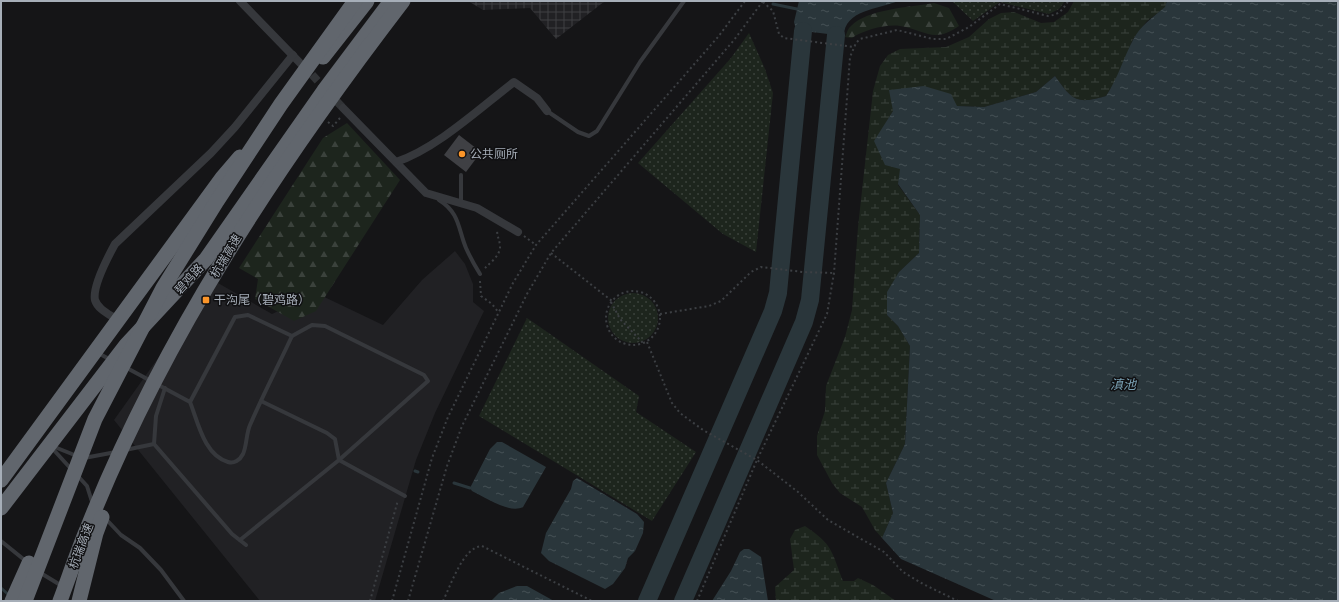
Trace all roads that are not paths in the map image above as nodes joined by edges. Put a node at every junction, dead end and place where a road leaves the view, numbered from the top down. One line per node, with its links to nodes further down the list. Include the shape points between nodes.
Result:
1 (240, 1): 7 (street)
2 (355, 1): 24 (highway, bridge, via 281,104 187,248 141,328)
3 (367, 1): 17 (highway, via 310,74 222,178)
4 (391, 1): 20 (highway, 碧鸡路, via 325,89 206,260)
5 (403, 1): 34 (highway, 杭瑞高速, bridge, via 313,122 228,252 126,461 96,533)
6 (684, 1): 10 (lane, via 640,62 597,131 589,136 578,132)
7 (293, 55): 8 (street); 17 (street, via 235,128 116,244 107,257 95,290 96,300 101,308)
8 (303, 66)
9 (345, 109): 11 (street)
10 (547, 110): 11 (street, via 537,98 514,82 439,139 409,158)
11 (396, 162): 13 (street)
12 (461, 175): 14 (lane)
13 (426, 193): 14 (street); 16 (lane, via 444,203 459,222 466,248)
14 (461, 202): 15 (street, via 477,208)
15 (518, 232)
16 (480, 274)
17 (119, 321): 19 (highway)
18 (292, 336): 22 (lane); 23 (lane, via 248,315 235,317); 27 (lane, via 312,325 325,326 424,375 428,381)
19 (96, 352): 20 (lane); 28 (highway)
20 (114, 361): 21 (lane); 26 (highway, 碧鸡路)
21 (165, 388): 23 (lane); 25 (lane, via 156,416)
22 (261, 401): 23 (lane, via 249,427 242,455 236,462 230,463 220,460 212,451); 27 (lane, via 327,433 335,439)
23 (190, 402)
24 (95, 419): 35 (highway, bridge); 36 (highway, bridge)
25 (154, 444): 26 (lane, via 86,459); 31 (lane)
26 (50, 446): 30 (highway, 碧鸡路); 37 (lane, via 87,486 91,503 121,535 140,548 161,570)
27 (340, 460): 29 (lane); 31 (lane)
28 (1, 480)
29 (405, 496)
30 (1, 508)
31 (240, 540): 33 (lane)
32 (1, 541): 34 (lane)
33 (246, 545)
34 (73, 598)
35 (12, 601)
36 (25, 601)
37 (184, 601)

